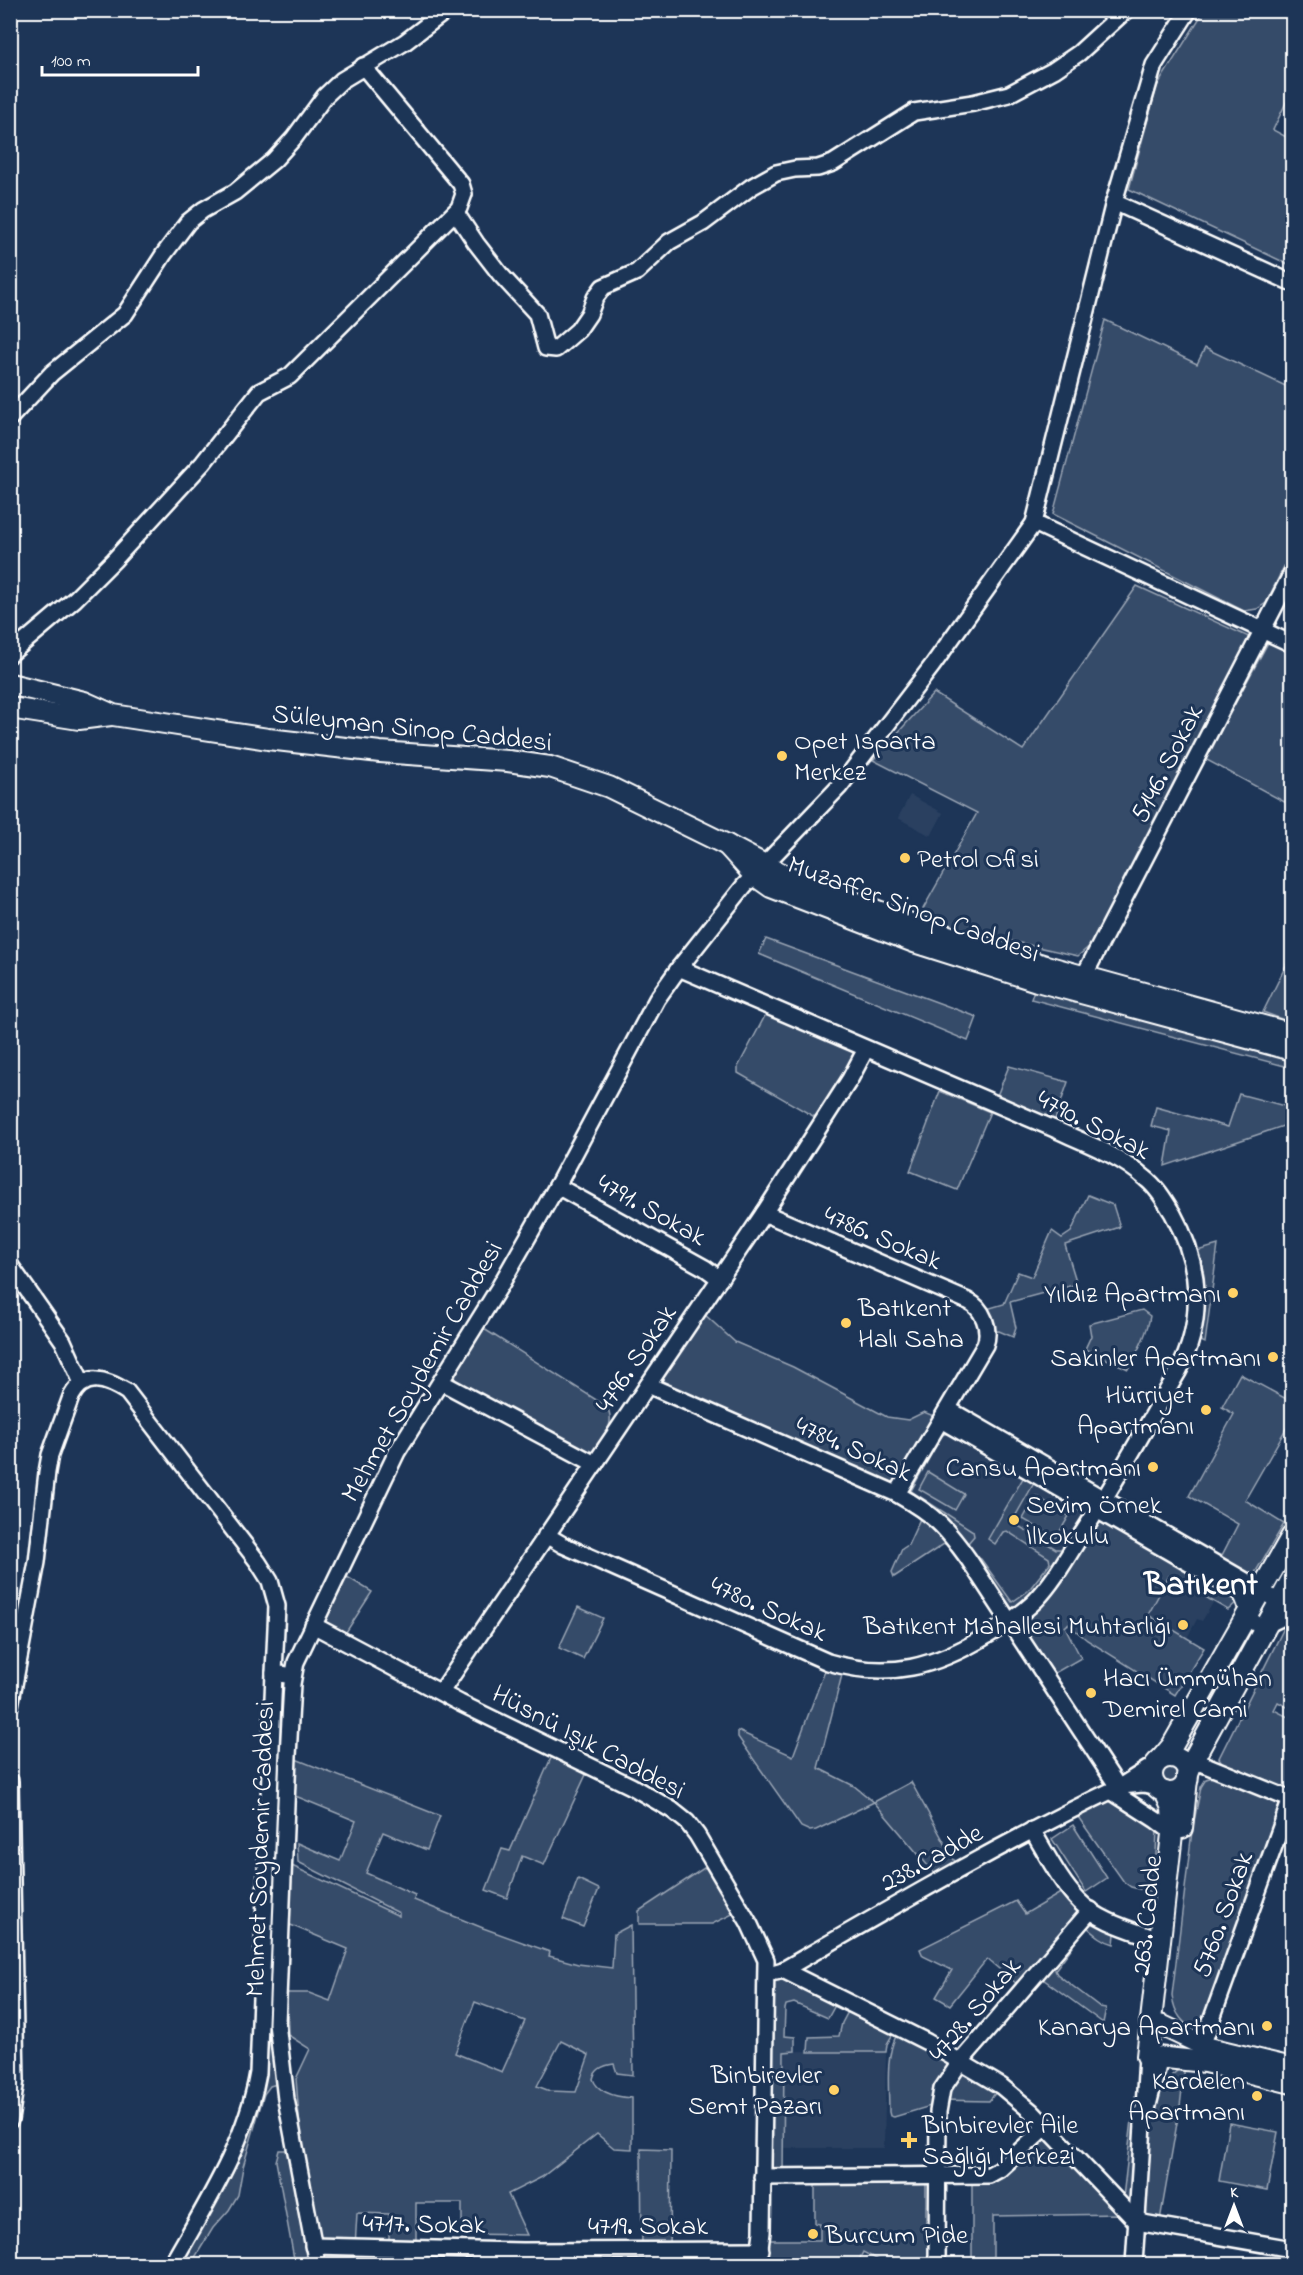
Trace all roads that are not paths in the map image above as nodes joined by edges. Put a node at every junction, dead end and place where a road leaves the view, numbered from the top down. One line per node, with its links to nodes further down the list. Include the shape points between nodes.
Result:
1 (447, 10): 4 (street, via 405,42)
2 (1126, 10): 6 (street, via 1073,58 1009,94 914,112 833,163 788,170 761,181 669,242 637,272 603,287 578,330 556,349 546,348 537,315 494,266)
3 (1189, 10): 5 (street, via 1154,65)
4 (363, 66): 6 (street, via 461,184 463,197); 8 (street, via 333,87 289,144 262,171 188,222 125,314 52,373)
5 (1114, 202): 7 (street); 9 (street)
6 (456, 213): 13 (street, via 290,376 259,392 203,463 114,560)
7 (1293, 283)
8 (10, 418)
9 (1034, 523): 11 (street); 18 (street, Mehmet Soydemir Caddesi, via 868,751 808,822)
10 (1293, 573): 11 (street, 5146. Sokak)
11 (1263, 629): 12 (street); 20 (street, 5146. Sokak)
12 (1293, 644)
13 (10, 654)
14 (10, 684): 16 (main road, Süleyman Sinop Caddesi, via 84,702)
15 (10, 708): 16 (main road, Süleyman Sinop Caddesi, via 79,719)
16 (113, 714): 17 (main road, Süleyman Sinop Caddesi, via 268,739 549,767 609,787)
17 (727, 845): 18 (main road, Muzaffer Sinop Caddesi)
18 (759, 870): 19 (street, Mehmet Soydemir Caddesi); 20 (main road, Muzaffer Sinop Caddesi, via 920,927); 23 (main road, Muzaffer Sinop Caddesi, via 771,887 936,950 1046,984)
19 (678, 968): 22 (street, 4790. Sokak); 24 (street, Mehmet Soydemir Caddesi, via 650,1010)
20 (1084, 976): 21 (main road, Muzaffer Sinop Caddesi)
21 (1293, 1034)
22 (866, 1049): 25 (street, 4796. Sokak); 34 (street, 4790. Sokak, via 1119,1160 1154,1187 1179,1226 1190,1253 1196,1285 1197,1311 1191,1342 1178,1372)
23 (1293, 1050)
24 (557, 1186): 27 (street, 4791. Sokak); 28 (street, Mehmet Soydemir Caddesi)
25 (764, 1213): 27 (street, 4796. Sokak); 31 (street, 4786. Sokak, via 968,1301 980,1311 987,1340)
26 (10, 1265): 29 (street, via 63,1341)
27 (720, 1280): 30 (street, 4796. Sokak)
28 (441, 1382): 32 (street); 43 (street, Mehmet Soydemir Caddesi, via 397,1452)
29 (81, 1383): 44 (street, via 103,1380 127,1392 258,1562 270,1581 277,1606); 47 (street, via 65,1409 50,1455 37,1562)
30 (648, 1385): 32 (street, 4796. Sokak); 33 (street, 4784. Sokak)
31 (944, 1414): 33 (street); 34 (street)
32 (595, 1464): 35 (street, 4796. Sokak)
33 (897, 1494): 41 (street, 4784. Sokak, via 929,1513 954,1537)
34 (1101, 1505): 38 (street); 40 (street, via 1239,1592); 41 (street, 4780. Sokak, via 1049,1584 1035,1602)
35 (546, 1535): 41 (street, 4780. Sokak, via 828,1662 858,1670 892,1671 931,1664 966,1649); 46 (street, 4796. Sokak)
36 (1293, 1536): 38 (main road)
37 (1293, 1579): 39 (main road, 263. Cadde)
38 (1262, 1590): 39 (street); 40 (main road)
39 (1288, 1609): 42 (main road, 263. Cadde)
40 (1249, 1613): 42 (street, via 1255,1623); 48 (main road, via 1172,1746)
41 (1010, 1622): 51 (street, 4784. Sokak)
42 (1268, 1623): 49 (main road, 263. Cadde)
43 (313, 1626): 45 (street, Mehmet Soydemir Caddesi); 46 (street, Hüsnü Işık Caddesi)
44 (274, 1673): 45 (street); 76 (street, via 257,2079 224,2173)
45 (292, 1676): 71 (street, Mehmet Soydemir Caddesi, via 278,2023 286,2099)
46 (441, 1692): 59 (street, Hüsnü Işık Caddesi, via 631,1786 680,1816 697,1835 749,1923 763,1950)
47 (10, 1706)
48 (1159, 1761): 49 (main road, via 1167,1757 1179,1760); 51 (street, 238.Cadde); 52 (main road, via 1152,1774)
49 (1189, 1772): 52 (main road, via 1185,1784 1176,1791); 53 (street); 60 (main road, 263. Cadde, via 1164,1991)
50 (10, 1781): 66 (street, via 16,2080)
51 (1116, 1788): 52 (street, via 1143,1784); 54 (street, 238.Cadde); 55 (street)
52 (1161, 1790): 55 (main road, via 1172,1808)
53 (1292, 1799): 61 (street, 5760. Sokak)
54 (1032, 1830): 56 (street, via 1074,1895); 58 (street, 238.Cadde)
55 (1172, 1833): 57 (main road)
56 (1090, 1910): 57 (street); 63 (street, 4728. Sokak)
57 (1159, 1940): 60 (main road)
58 (783, 1970): 59 (street, 238.Cadde); 63 (street)
59 (767, 1973): 69 (street, Hüsnü Işık Caddesi)
60 (1156, 2025): 61 (main road); 62 (main road)
61 (1202, 2046): 64 (main road)
62 (1153, 2057): 65 (main road, via 1205,2062); 70 (street, via 1143,2125)
63 (961, 2061): 67 (street, via 1006,2090); 68 (street, 4728. Sokak, via 939,2100)
64 (1293, 2068)
65 (1293, 2083)
66 (10, 2120)
67 (1046, 2127): 68 (street, via 992,2175); 70 (street)
68 (937, 2176): 69 (street); 79 (street, 4728. Sokak)
69 (762, 2177): 75 (street, Hüsnü Işık Caddesi)
70 (1137, 2222): 73 (street); 80 (street)
71 (313, 2246): 72 (street, 4717. Sokak); 77 (street, Mehmet Soydemir Caddesi)
72 (416, 2248): 74 (street, 4717. Sokak); 78 (street)
73 (1293, 2248)
74 (534, 2251): 75 (street, 4719. Sokak)
75 (760, 2257)
76 (172, 2265)
77 (317, 2265)
78 (420, 2265)
79 (938, 2265)
80 (1134, 2265)

